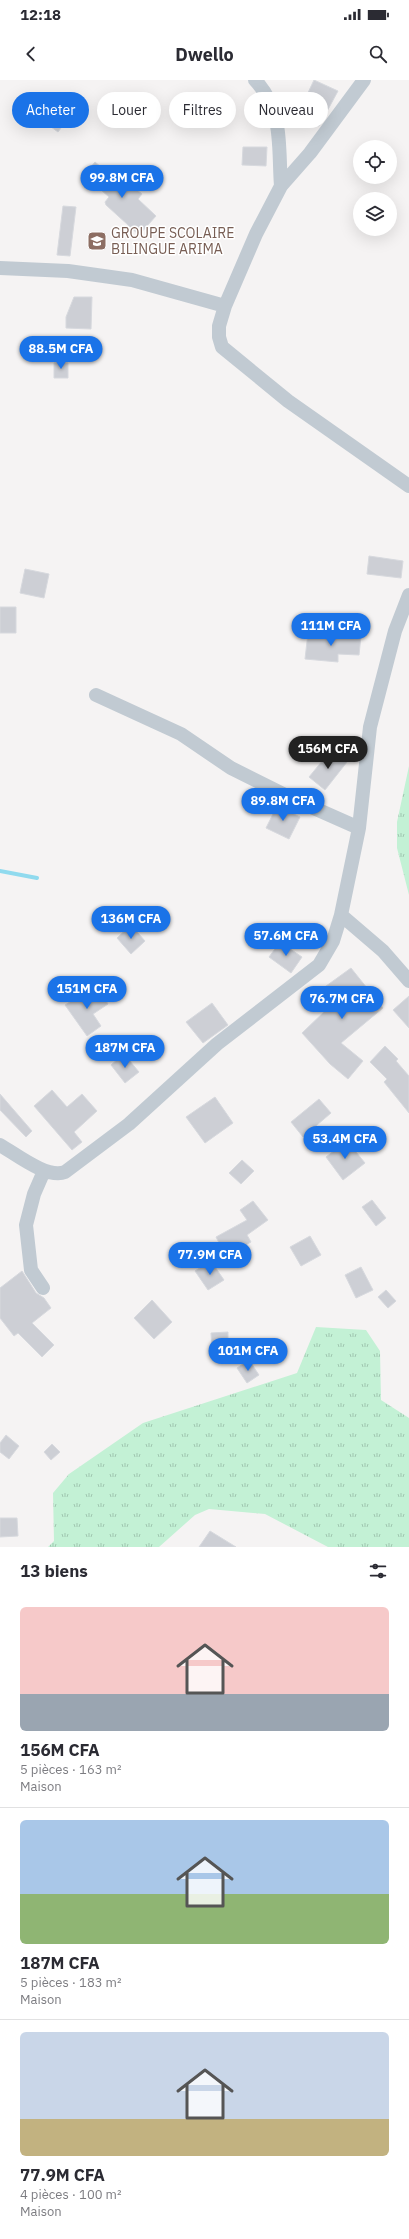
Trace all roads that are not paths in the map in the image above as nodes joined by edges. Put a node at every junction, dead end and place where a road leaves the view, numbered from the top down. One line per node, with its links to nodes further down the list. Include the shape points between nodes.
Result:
1 (255, 80): 3 (street, via 267,92 276,113)
2 (364, 80): 3 (street, via 310,153)
3 (280, 186): 5 (street)
4 (0, 268): 5 (street, via 68,271 132,280)
5 (225, 306): 6 (street, via 219,326 222,347 288,401)
6 (409, 486)
7 (409, 595): 9 (street, via 395,631 370,727)
8 (96, 695): 9 (street, via 180,734 231,768 289,798)
9 (359, 828): 10 (street)
10 (341, 916): 11 (street, via 383,951); 13 (street, via 333,942 319,964 217,1044 129,1124 72,1167 60,1174)
11 (409, 981)
12 (0, 1145): 13 (street)
13 (44, 1171): 14 (street, via 34,1194 26,1225 31,1270)
14 (43, 1288)

